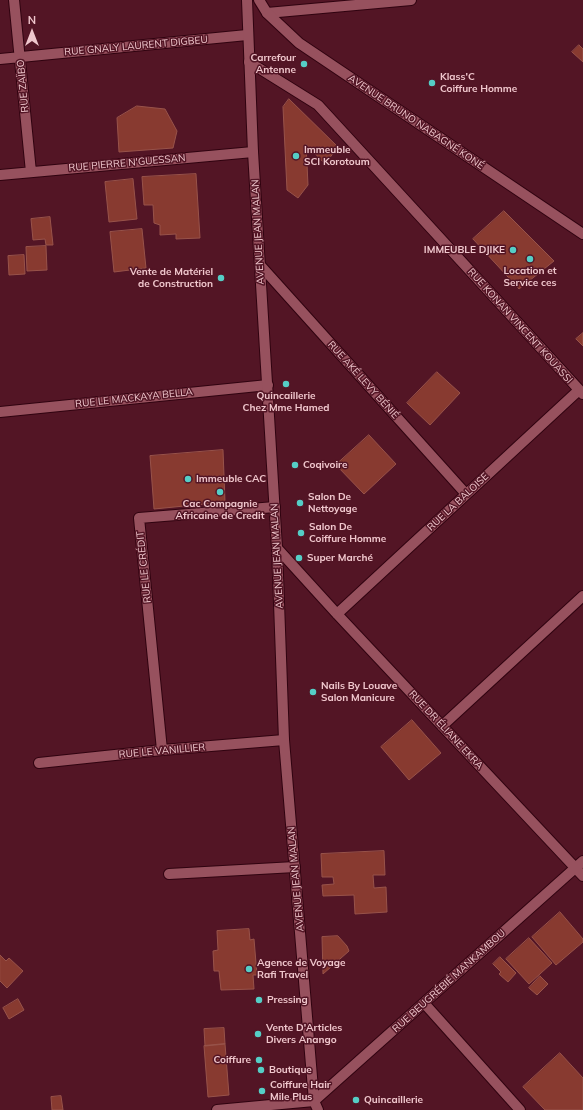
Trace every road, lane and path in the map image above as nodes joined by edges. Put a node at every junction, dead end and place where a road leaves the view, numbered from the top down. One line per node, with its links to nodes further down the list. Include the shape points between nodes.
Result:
1 (14, 0): 7 (street, RUE ZAÏBO)
2 (247, 0): 6 (street, AVENUE JEAN MALAN)
3 (258, 0): 5 (street, AVENUE BRUNO NABAGNÉ KONÉ)
4 (411, 0): 5 (street)
5 (267, 13): 13 (street, AVENUE BRUNO NABAGNÉ KONÉ, via 299,43)
6 (248, 35): 7 (street, RUE GNALY LAURENT DIGBEU); 9 (street, AVENUE JEAN MALAN)
7 (20, 57): 8 (street, RUE GNALY LAURENT DIGBEU); 11 (street, RUE ZAÏBO)
8 (0, 59)
9 (250, 62): 10 (street, AVENUE JEAN MALAN); 16 (street, RUE KONAN VINCENT KOUASSI, via 318,105)
10 (253, 152): 11 (street, RUE PIERRE N'GUESSAN); 14 (street, AVENUE JEAN MALAN)
11 (30, 172): 12 (street, RUE PIERRE N'GUESSAN)
12 (0, 175)
13 (583, 234)
14 (260, 265): 15 (street, AVENUE JEAN MALAN); 18 (street, RUE AKÉ LEVY BÉNIÉ)
15 (268, 385): 17 (street, RUE LE MACKAYA BELLA); 19 (street, AVENUE JEAN MALAN)
16 (581, 392): 18 (street, RUE LA BALOISE)
17 (0, 412)
18 (466, 494): 22 (street, RUE LA BALOISE)
19 (275, 507): 20 (street, AVENUE JEAN MALAN); 25 (street, RUE LE CRÉDIT, via 139,518)
20 (277, 548): 22 (street, RUE DR ÉLIANE EKRA); 24 (street, AVENUE JEAN MALAN)
21 (583, 596): 23 (street)
22 (336, 614): 23 (street, RUE DR ÉLIANE EKRA)
23 (442, 726): 27 (street, RUE DR ÉLIANE EKRA)
24 (284, 740): 25 (street, RUE LE VANILLIER); 28 (street, AVENUE JEAN MALAN)
25 (162, 750): 26 (street, RUE LE VANILLIER)
26 (39, 763)
27 (579, 864): 30 (street, RUE DR ÉLIANE EKRA); 31 (street, RUE BEUGRÉBIÉ MANKAMBOU)
28 (295, 867): 29 (street); 32 (street, AVENUE JEAN MALAN)
29 (170, 874)
30 (583, 876)
31 (424, 1003): 32 (street, RUE BEUGRÉBIÉ MANKAMBOU); 35 (street)
32 (316, 1105): 33 (street)
33 (281, 1107): 34 (street)
34 (217, 1110)
35 (520, 1110)

